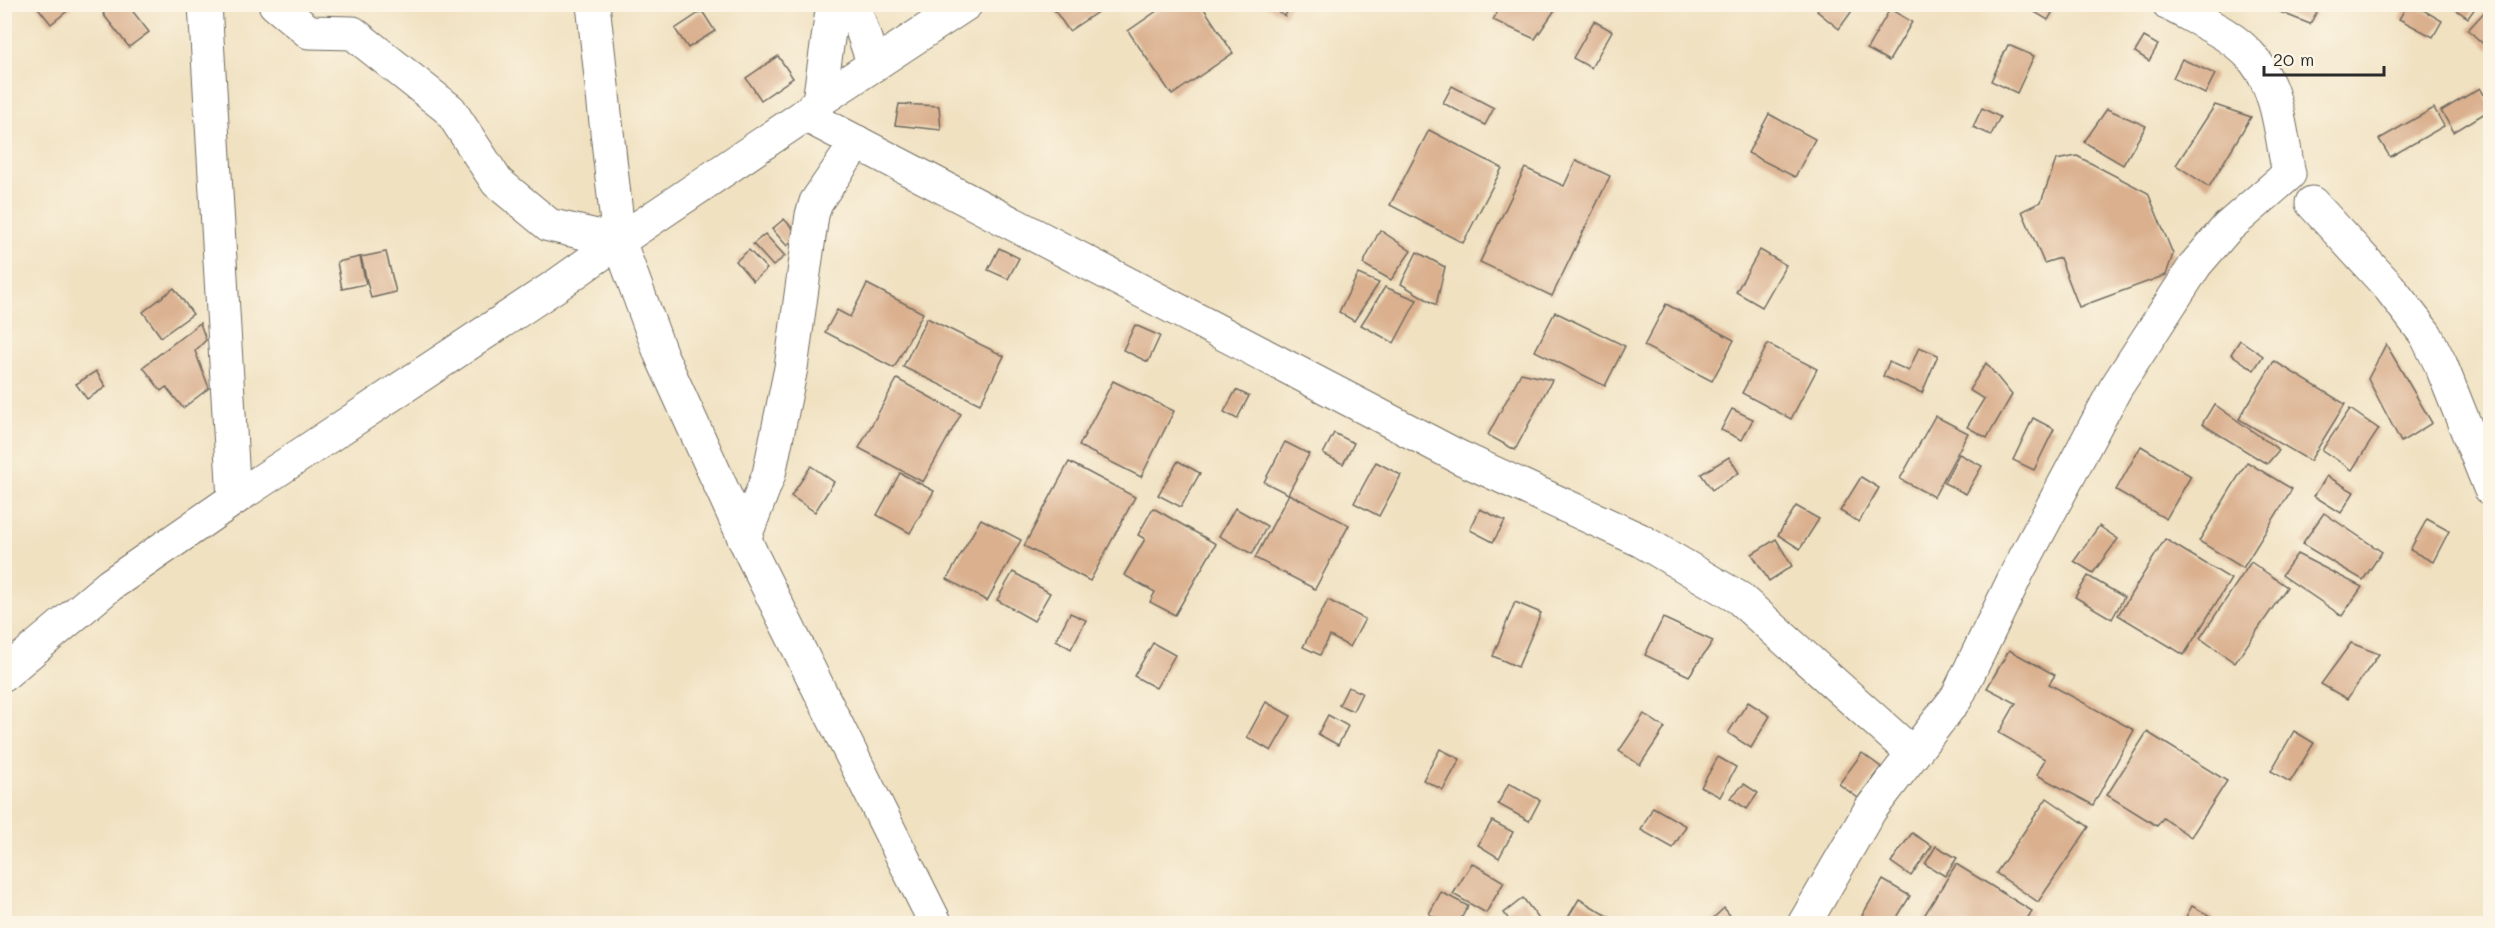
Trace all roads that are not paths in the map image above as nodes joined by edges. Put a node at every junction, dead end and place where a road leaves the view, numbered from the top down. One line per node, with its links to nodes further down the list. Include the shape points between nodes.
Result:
1 (205, 4): 14 (street)
2 (275, 4): 12 (street, via 309,32 353,33 450,110 497,182 549,225)
3 (593, 4): 12 (street)
4 (832, 4): 9 (street)
5 (853, 4): 8 (street)
6 (966, 4): 8 (street)
7 (2169, 4): 17 (street, via 2231,39 2254,60 2273,94 2289,174 2227,228 2196,264 2115,389 2018,571 1957,697)
8 (874, 65): 9 (street)
9 (812, 108): 10 (street); 12 (street)
10 (857, 142): 15 (street, via 812,214 789,380 769,474); 17 (street, via 1459,457 1640,540 1739,598)
11 (2312, 203): 13 (street, via 2389,287 2426,335)
12 (619, 241): 14 (street); 15 (street, via 661,355)
13 (2490, 488)
14 (234, 499): 16 (street, via 110,585)
15 (744, 539): 18 (street)
16 (4, 674)
17 (1913, 754): 19 (street, via 1870,810)
18 (936, 924)
19 (1804, 924)

